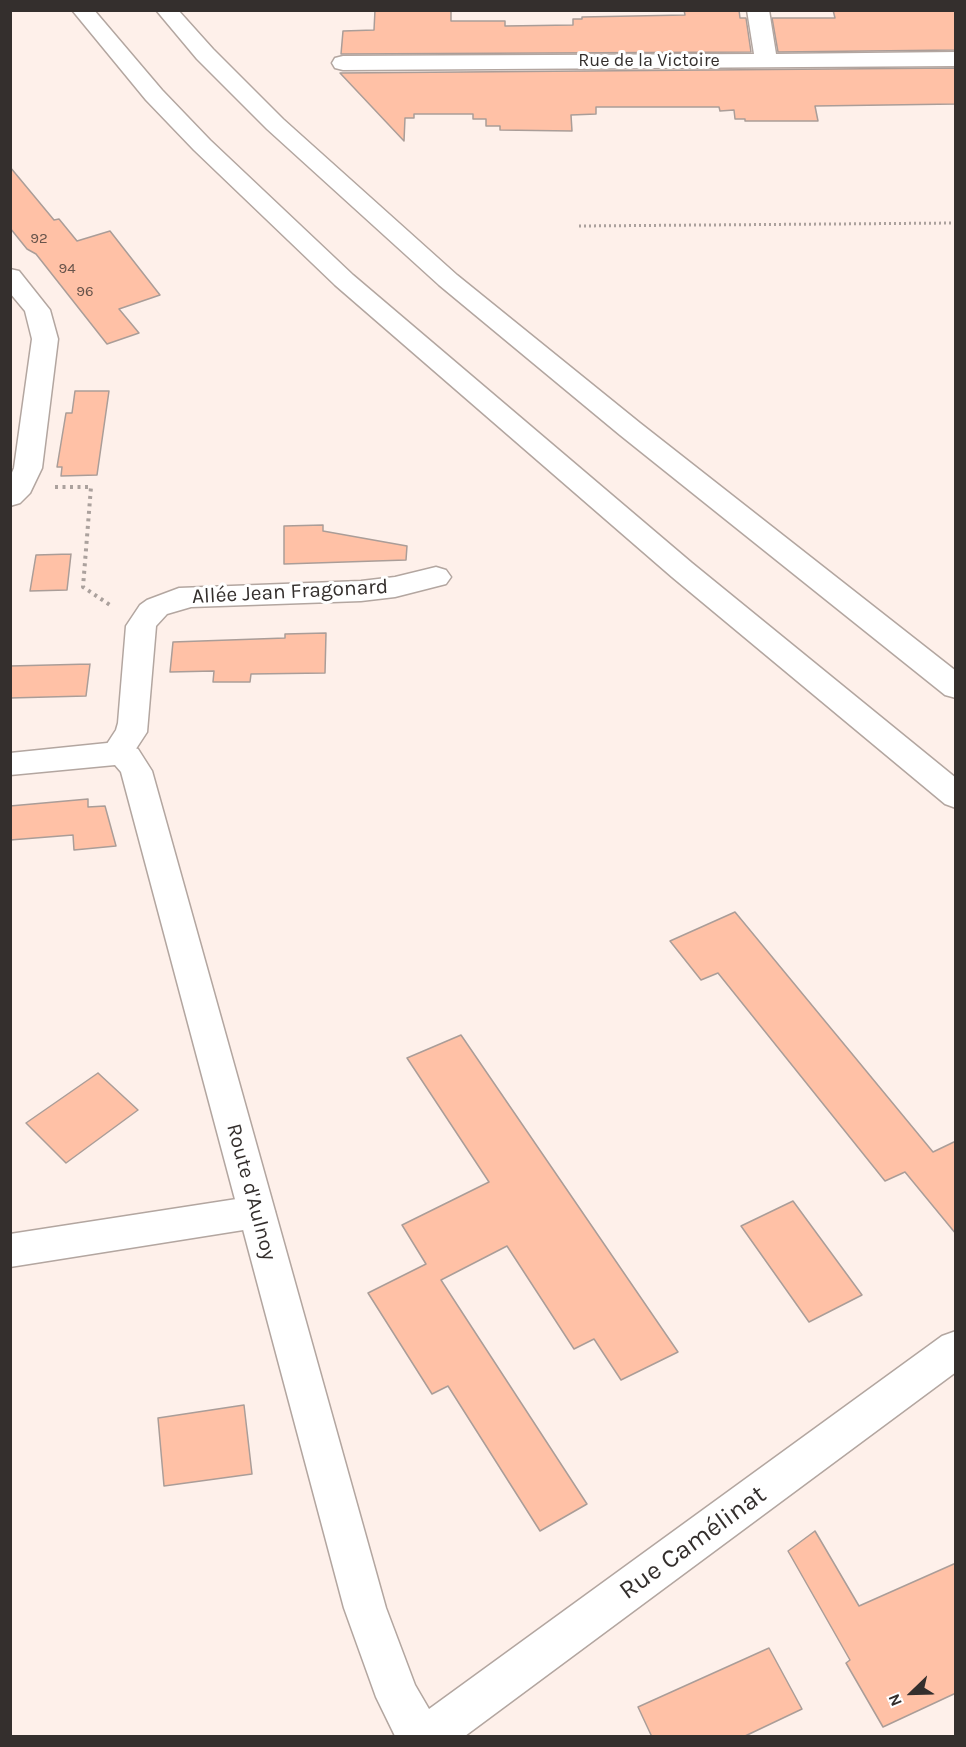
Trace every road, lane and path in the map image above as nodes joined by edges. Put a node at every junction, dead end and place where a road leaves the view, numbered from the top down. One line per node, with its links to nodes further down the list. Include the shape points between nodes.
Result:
1 (82, 10): 16 (main road, via 154,95 320,258 598,499)
2 (166, 10): 13 (main road, via 275,124 440,273)
3 (758, 10): 5 (main road)
4 (956, 59): 5 (main road, Rue de la Victoire)
5 (766, 60): 6 (main road, Rue de la Victoire)
6 (344, 63)
7 (956, 223): 8 (path)
8 (579, 226)
9 (10, 276): 10 (main road, via 37,310 45,339 28,468)
10 (15, 492): 12 (path, via 91,487 83,587)
11 (436, 577): 12 (main road, Allée Jean Fragonard, via 361,591 178,598 150,612)
12 (141, 626): 14 (main road, via 133,723)
13 (956, 687)
14 (117, 753): 15 (main road); 17 (main road, Route d'Aulnoy, via 127,757 136,771)
15 (10, 764)
16 (956, 796)
17 (256, 1212): 18 (main road); 20 (main road, Route d'Aulnoy, via 365,1608 398,1697)
18 (10, 1251)
19 (956, 1349): 21 (main road, Rue Camélinat)
20 (418, 1737)
21 (429, 1737)

